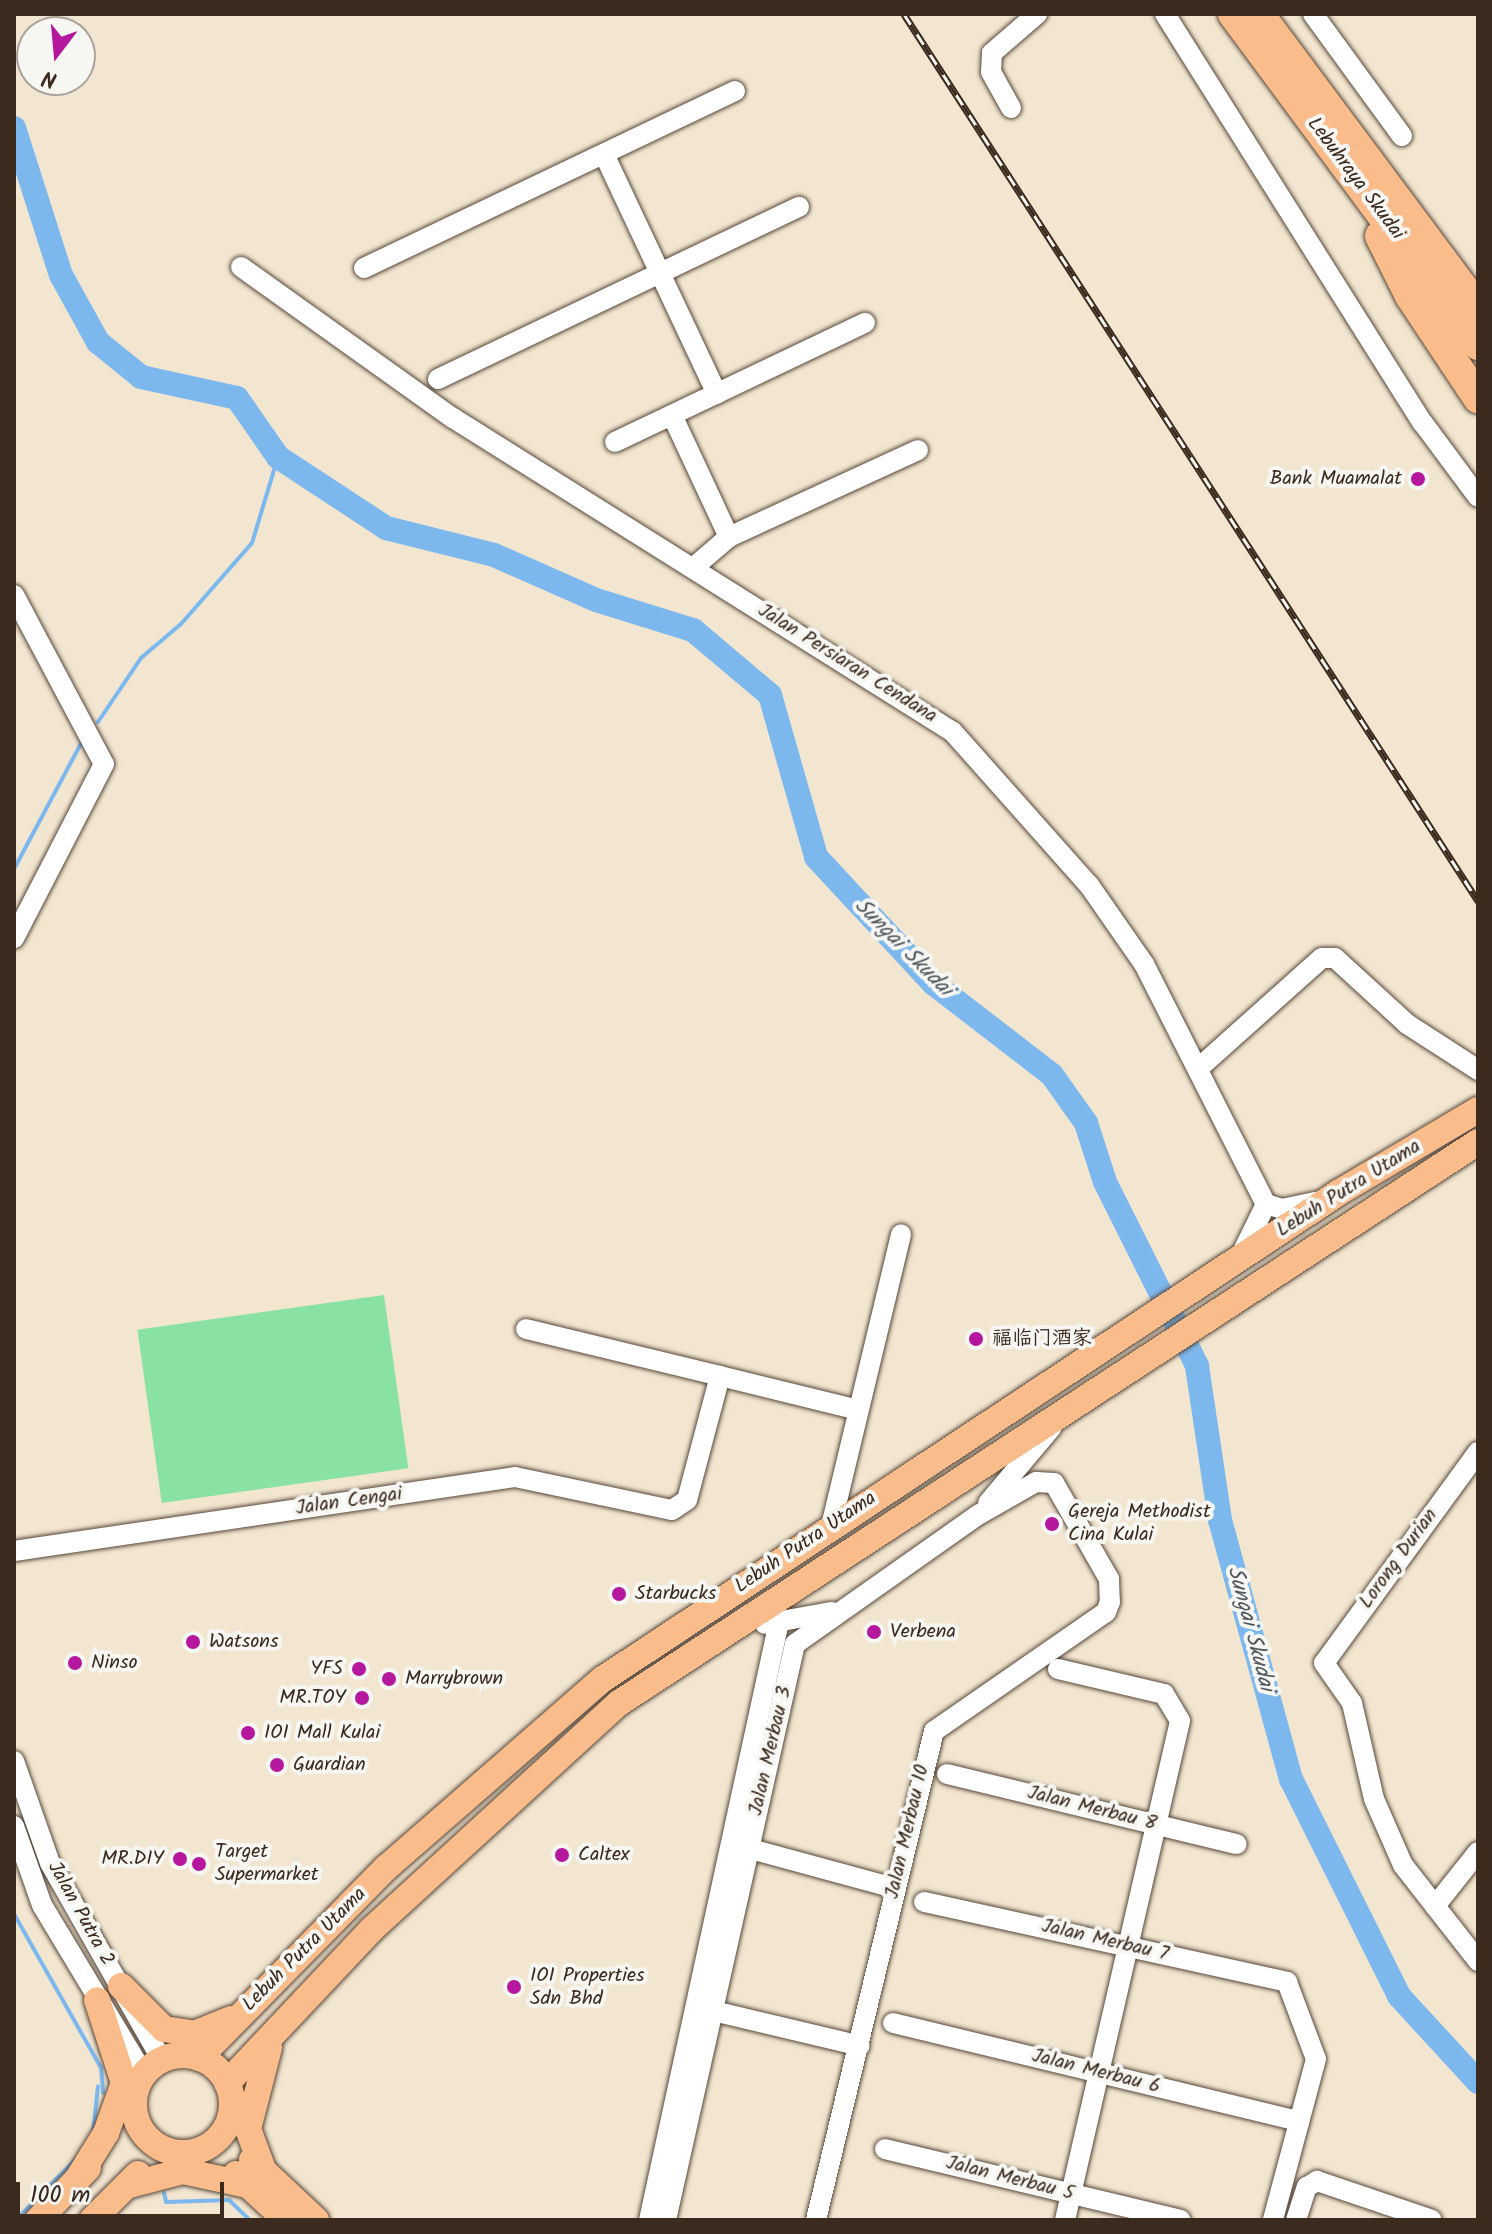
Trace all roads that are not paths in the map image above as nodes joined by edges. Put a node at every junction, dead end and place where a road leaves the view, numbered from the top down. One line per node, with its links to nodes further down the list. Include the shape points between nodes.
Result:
1 (1037, 14): 7 (street, via 992,53 991,72)
2 (1165, 14): 26 (street, via 1423,423)
3 (1233, 14): 10 (highway, Lebuhraya Skudai)
4 (1259, 14): 12 (highway, Lebuhraya Skudai)
5 (1313, 14): 8 (street)
6 (735, 91): 9 (street)
7 (1011, 108)
8 (1402, 136)
9 (604, 154): 14 (street); 15 (street)
10 (1345, 165): 19 (highway, Lebuhraya Skudai); 22 (highway, via 1410,296)
11 (799, 207): 15 (street)
12 (1415, 223): 16 (highway); 17 (highway)
13 (241, 267): 28 (street, Jalan Persiaran Cendana, via 453,418)
14 (364, 268)
15 (661, 273): 20 (street); 21 (street)
16 (1478, 292)
17 (1478, 308)
18 (865, 323): 21 (street)
19 (1478, 345)
20 (438, 379)
21 (717, 394): 23 (street)
22 (1478, 398)
23 (672, 415): 24 (street); 27 (street)
24 (615, 442)
25 (918, 450): 27 (street)
26 (1478, 497)
27 (729, 537): 28 (street)
28 (693, 568): 31 (street, Jalan Persiaran Cendana, via 953,732 1089,885 1144,964)
29 (14, 595): 30 (street, via 104,764)
30 (14, 938)
31 (1201, 1066): 32 (street, via 1322,958 1335,958 1407,1024); 36 (street, Jalan Persiaran Cendana)
32 (1478, 1070)
33 (1470, 1115): 35 (main road, Lebuh Putra Utama)
34 (1478, 1142): 41 (main road, Lebuh Putra Utama)
35 (1338, 1193): 36 (street, via 1299,1208); 38 (main road, Lebuh Putra Utama)
36 (1266, 1204): 38 (street, via 1251,1242)
37 (901, 1234): 42 (street)
38 (1228, 1268): 41 (main road, Lebuh Putra Utama)
39 (526, 1329): 40 (street)
40 (720, 1376): 42 (street); 47 (street, Jalan Cengai, via 681,1507 515,1477)
41 (1078, 1388): 44 (street); 45 (main road, Lebuh Putra Utama); 51 (main road, Lebuh Putra Utama)
42 (858, 1410): 45 (street)
43 (1478, 1452): 61 (street, Lorong Durian, via 1326,1657 1325,1668 1352,1703 1374,1799 1403,1865)
44 (978, 1515): 46 (street, Jalan Merbau 3, via 1036,1482 1054,1483); 48 (street, Jalan Merbau 3)
45 (831, 1526): 67 (main road, Lebuh Putra Utama, via 531,1735)
46 (1087, 1534): 59 (street, Jalan Merbau 10, via 1109,1579 1106,1612 934,1731)
47 (14, 1551)
48 (836, 1611): 49 (street); 57 (street, Jalan Merbau 3, via 795,1644)
49 (779, 1622): 51 (street, via 759,1625 651,1696); 57 (street)
50 (1058, 1669): 54 (street, via 1172,1699 1180,1721)
51 (619, 1703): 68 (main road, Lebuh Putra Utama, via 371,1930)
52 (14, 1761): 64 (street, Jalan Putra 2, via 50,1863)
53 (947, 1774): 54 (street, Jalan Merbau 8)
54 (1152, 1824): 56 (street, Jalan Merbau 8); 62 (street)
55 (14, 1826): 65 (street, Jalan Putra 2, via 42,1905)
56 (1237, 1844)
57 (739, 1846): 59 (street); 66 (street, Jalan Merbau 3)
58 (1478, 1852): 61 (street)
59 (894, 1888): 70 (street, Jalan Merbau 10)
60 (924, 1902): 62 (street, Jalan Merbau 7)
61 (1435, 1906): 63 (street)
62 (1124, 1945): 73 (street); 76 (street, Jalan Merbau 7, via 1287,1982 1316,2059)
63 (1478, 1961)
64 (121, 1986): 67 (main road, via 149,2019 178,2033 212,2029); 72 (street, Jalan Putra 2)
65 (97, 2000): 72 (street, Jalan Putra 2); 80 (main road, via 124,2083 106,2133)
66 (703, 2009): 70 (street); 89 (street); 90 (street, Jalan Merbau 3)
67 (244, 2012): 71 (main road, Lebuh Putra Utama)
68 (291, 2016): 74 (main road, Lebuh Putra Utama); 81 (main road, via 259,2064 252,2095 248,2129)
69 (893, 2023): 73 (street, Jalan Merbau 6)
70 (860, 2046): 91 (street, Jalan Merbau 10)
71 (199, 2058): 72 (main road); 74 (main road)
72 (153, 2068): 75 (main road, via 134,2098)
73 (1097, 2072): 76 (street, Jalan Merbau 6); 83 (street)
74 (227, 2083): 77 (main road, via 232,2107)
75 (137, 2120): 78 (main road); 80 (main road)
76 (1299, 2121): 94 (street)
77 (216, 2139): 78 (main road); 81 (main road)
78 (163, 2149): 82 (main road)
79 (885, 2149): 83 (street, Jalan Merbau 5)
80 (78, 2178): 85 (main road)
81 (256, 2178): 82 (main road, via 183,2171); 87 (main road); 88 (main road)
82 (126, 2186): 86 (main road)
83 (1071, 2194): 92 (street); 93 (street, Jalan Merbau 5)
84 (1404, 2213): 95 (street, via 1323,2182 1307,2187); 96 (street)
85 (38, 2220)
86 (92, 2220)
87 (286, 2220)
88 (316, 2220)
89 (649, 2220)
90 (666, 2220)
91 (816, 2220)
92 (1065, 2220)
93 (1181, 2220)
94 (1273, 2220)
95 (1296, 2220)
96 (1432, 2220)

